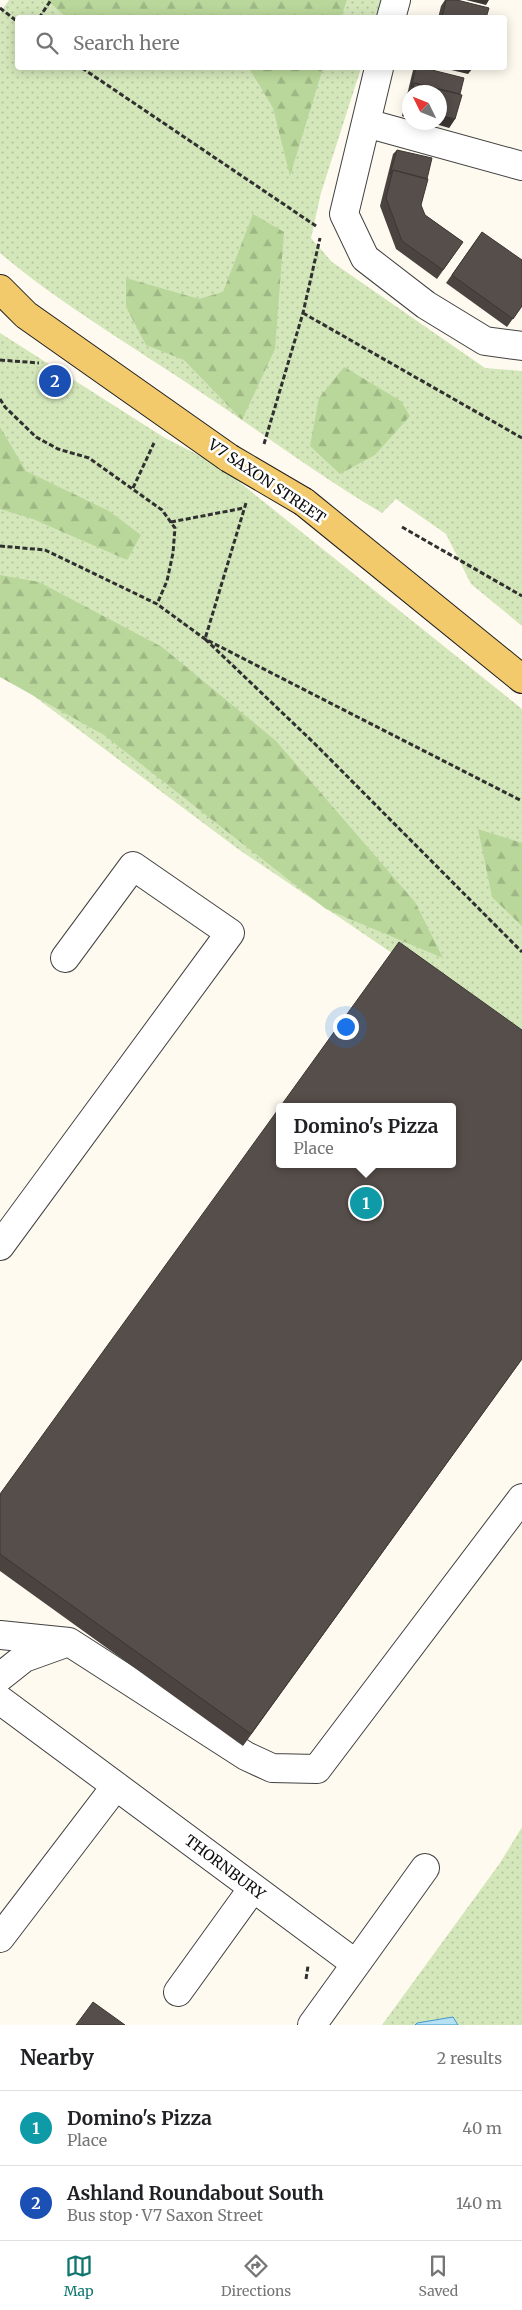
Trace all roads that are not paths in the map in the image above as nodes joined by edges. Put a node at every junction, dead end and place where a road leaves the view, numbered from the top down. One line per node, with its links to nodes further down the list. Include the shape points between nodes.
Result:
1 (396, 0): 2 (street)
2 (392, 15)
3 (379, 70): 4 (street)
4 (366, 123): 5 (street); 8 (street, via 344,214 365,258 426,305 484,341)
5 (522, 166)
6 (0, 289): 7 (main road, V7 SAXON STREET)
7 (13, 313): 9 (main road, V7 SAXON STREET, bridge, via 229,458 304,502)
8 (522, 346)
9 (522, 678)
10 (65, 958): 11 (street, via 133,866 230,933)
11 (0, 1246)
12 (522, 1498): 14 (street, via 317,1769 272,1768 246,1756)
13 (0, 1635): 14 (street)
14 (69, 1642): 15 (street, via 24,1658)
15 (0, 1677)
16 (0, 1700): 17 (street, THORNBURY)
17 (116, 1786): 19 (street, THORNBURY); 20 (street)
18 (425, 1868): 21 (street)
19 (253, 1888): 21 (street, THORNBURY); 22 (street)
20 (0, 1938)
21 (356, 1964): 23 (street)
22 (178, 1992)
23 (312, 2025)

